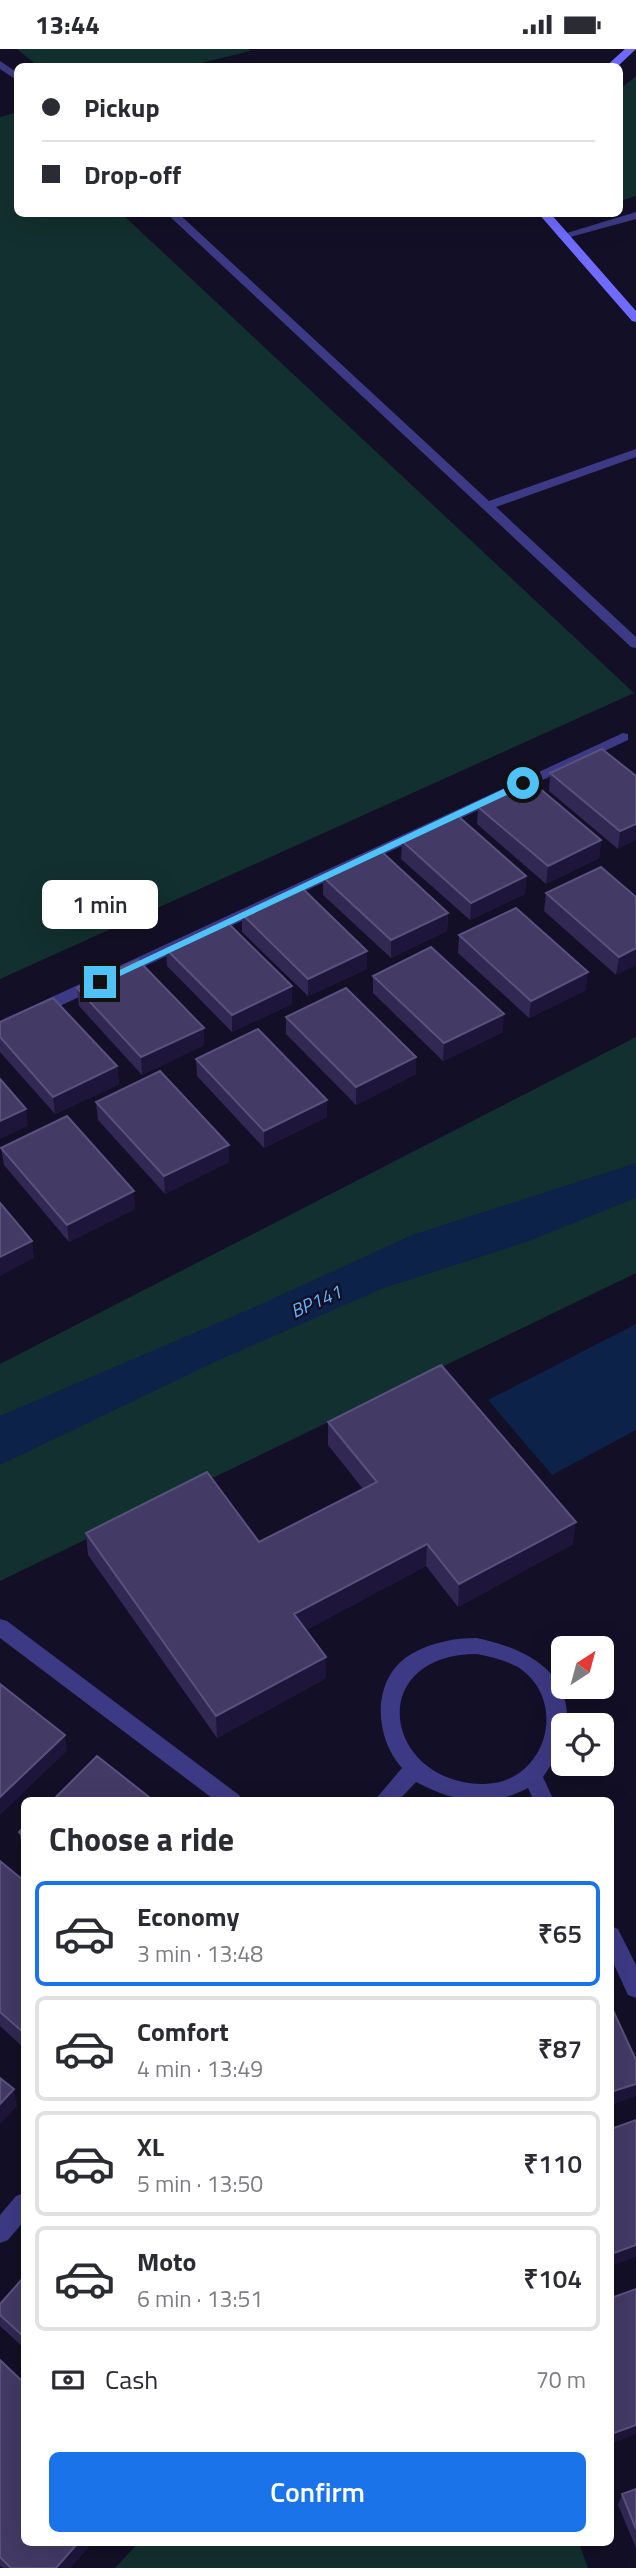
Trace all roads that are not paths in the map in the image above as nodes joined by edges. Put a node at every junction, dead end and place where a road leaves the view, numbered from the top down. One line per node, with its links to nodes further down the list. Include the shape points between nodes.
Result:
1 (631, 49): 2 (street)
2 (615, 63)
3 (0, 64): 4 (street)
4 (14, 75)
5 (636, 215): 8 (street)
6 (175, 217): 11 (street)
7 (546, 217): 8 (street)
8 (563, 236): 9 (street)
9 (636, 318)
10 (636, 453): 11 (street)
11 (487, 506): 12 (street)
12 (629, 629): 13 (street)
13 (636, 644)
14 (623, 737): 15 (street)
15 (0, 1028)
16 (0, 1627): 19 (street)
17 (415, 1769): 18 (street, via 445,1788 469,1793 496,1792); 18 (street, via 393,1740 388,1718 392,1694 405,1673 425,1657 450,1647 477,1646 528,1664 545,1682 556,1704 559,1726 554,1749); 20 (street)
18 (532, 1775): 21 (street)
19 (227, 1797)
20 (388, 1797)
21 (542, 1797)
22 (614, 1942): 23 (street)
23 (636, 1988)
24 (21, 2208): 25 (street)
25 (0, 2232)

